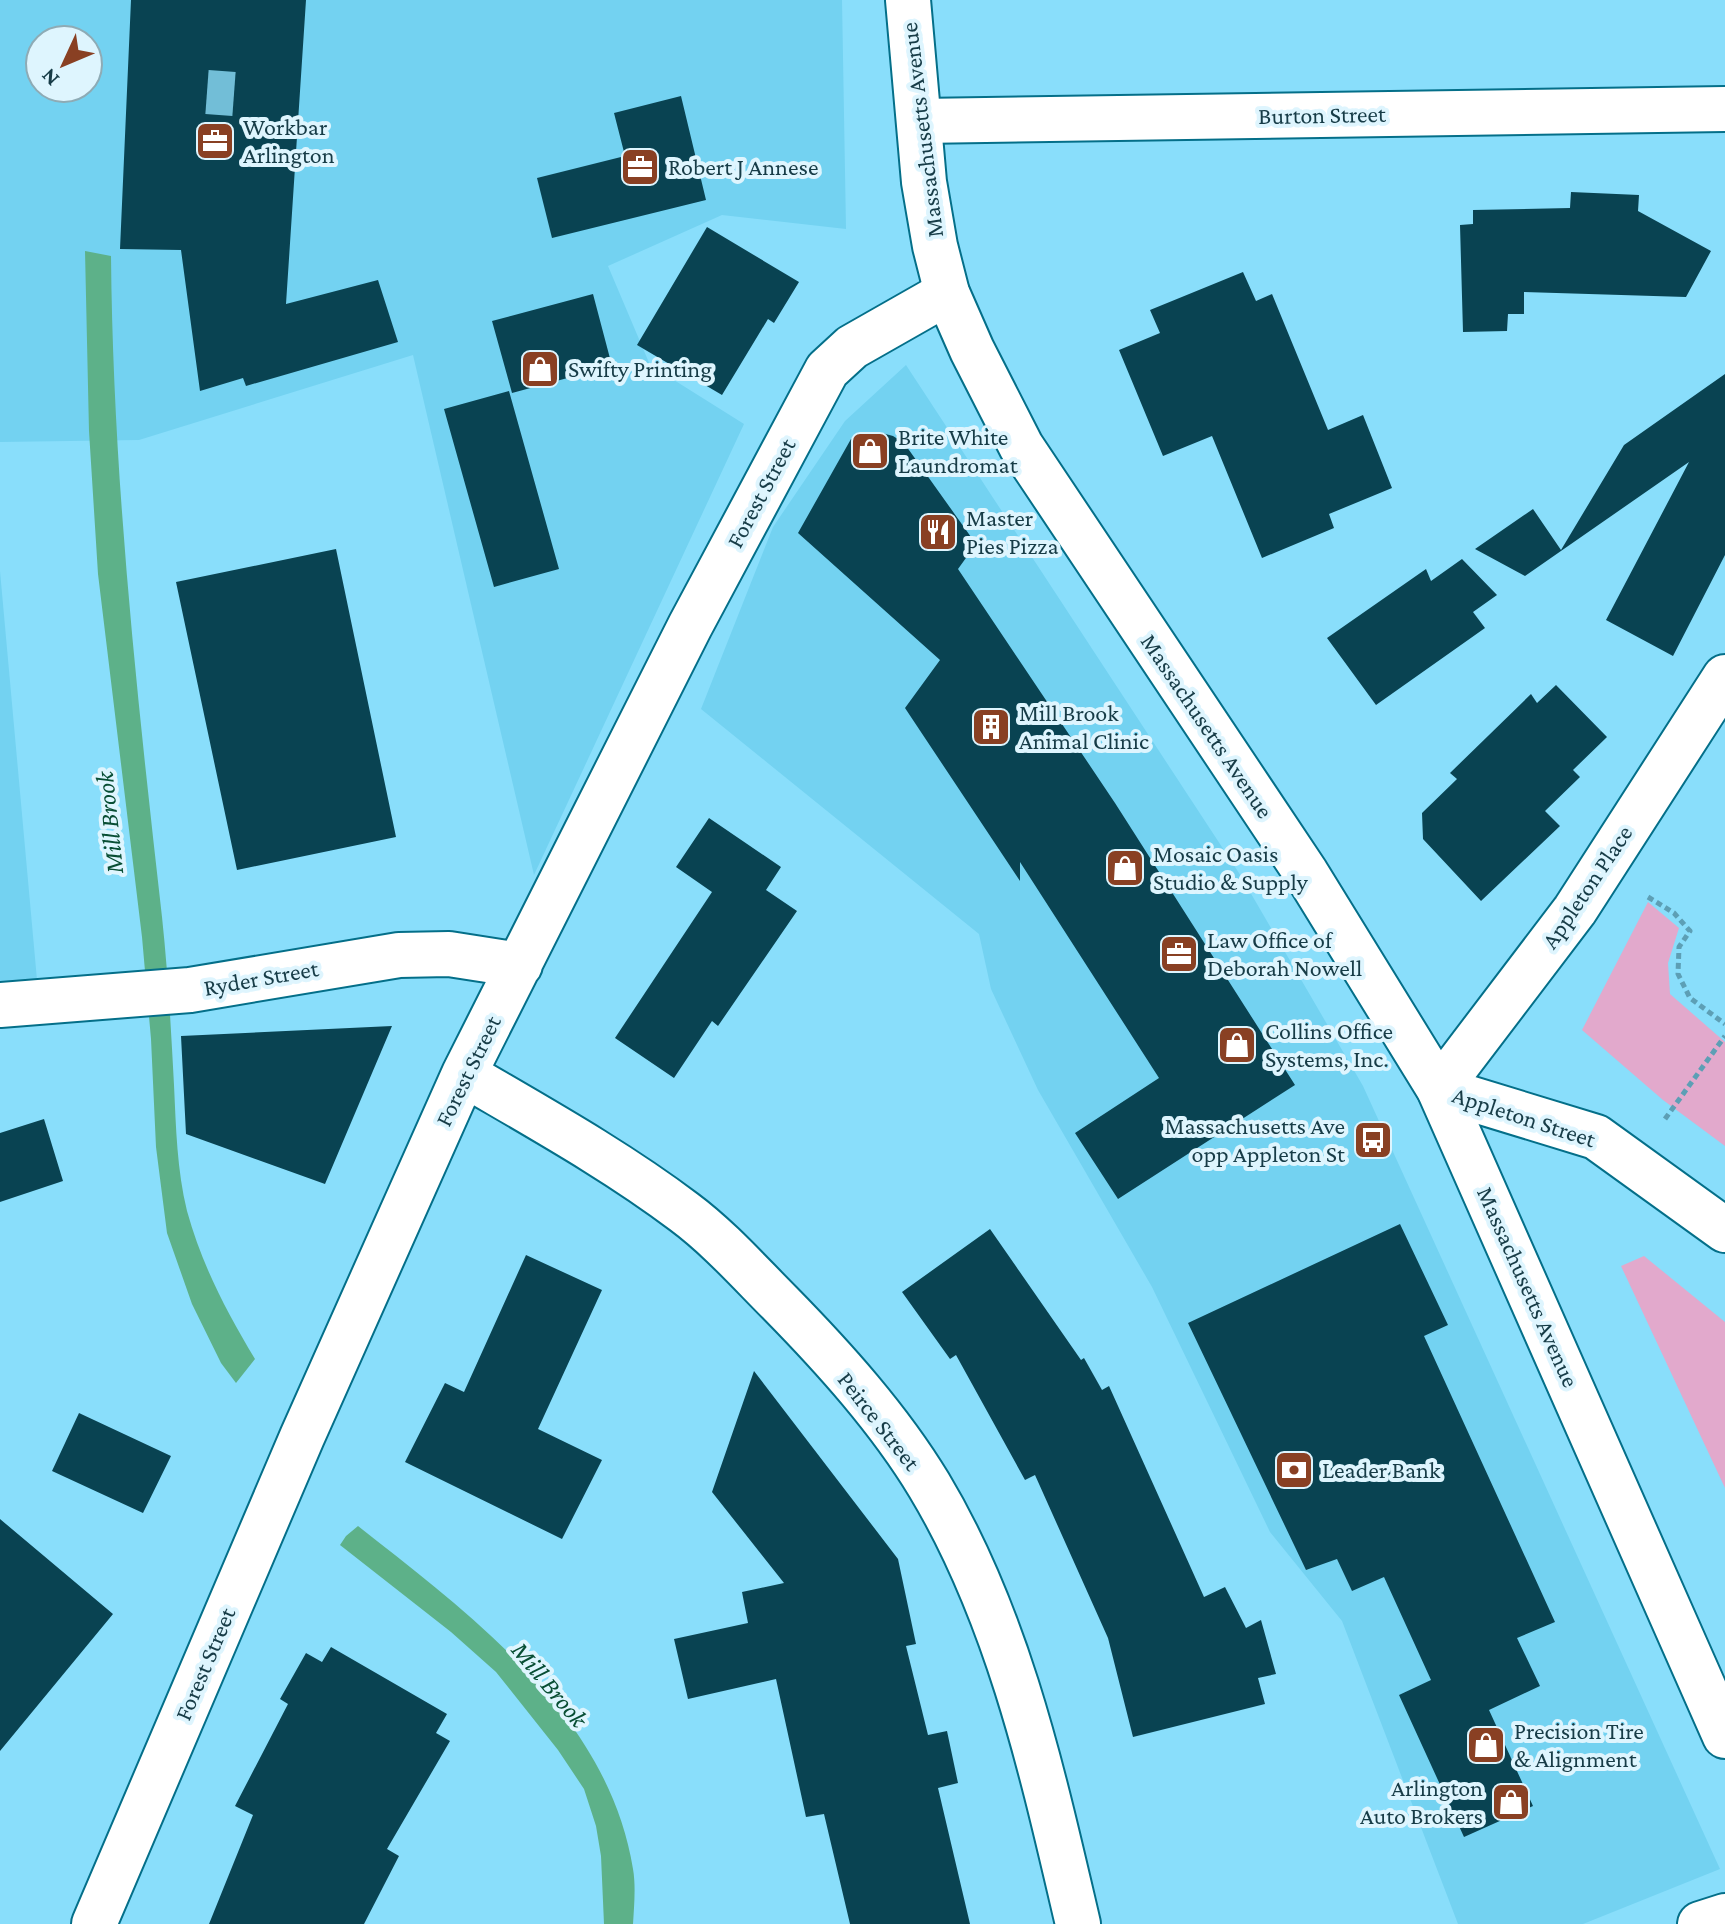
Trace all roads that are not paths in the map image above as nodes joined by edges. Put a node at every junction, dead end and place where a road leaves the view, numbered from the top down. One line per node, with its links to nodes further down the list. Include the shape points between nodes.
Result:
1 (908, 0): 3 (street, Massachusetts Avenue)
2 (1725, 109): 3 (street, Burton Street)
3 (920, 121): 4 (street, Massachusetts Avenue, via 924,182)
4 (947, 293): 6 (street, Forest Street, via 852,347 823,377); 9 (street, Massachusetts Avenue, via 1021,446 1306,873)
5 (1725, 677): 9 (street, Appleton Place, via 1575,910)
6 (520, 965): 7 (street, Ryder Street, via 449,954 399,955 190,990); 8 (street, Forest Street)
7 (0, 1005)
8 (464, 1074): 13 (street, Forest Street); 14 (street, Peirce Street, via 632,1174 687,1214 813,1337 903,1446 968,1561 1006,1658 1044,1782)
9 (1439, 1089): 10 (street, Appleton Street, via 1596,1137); 11 (street, Massachusetts Avenue)
10 (1725, 1230)
11 (1725, 1736)
12 (1725, 1916): 15 (street)
13 (94, 1924)
14 (1078, 1924)
15 (1700, 1924)

